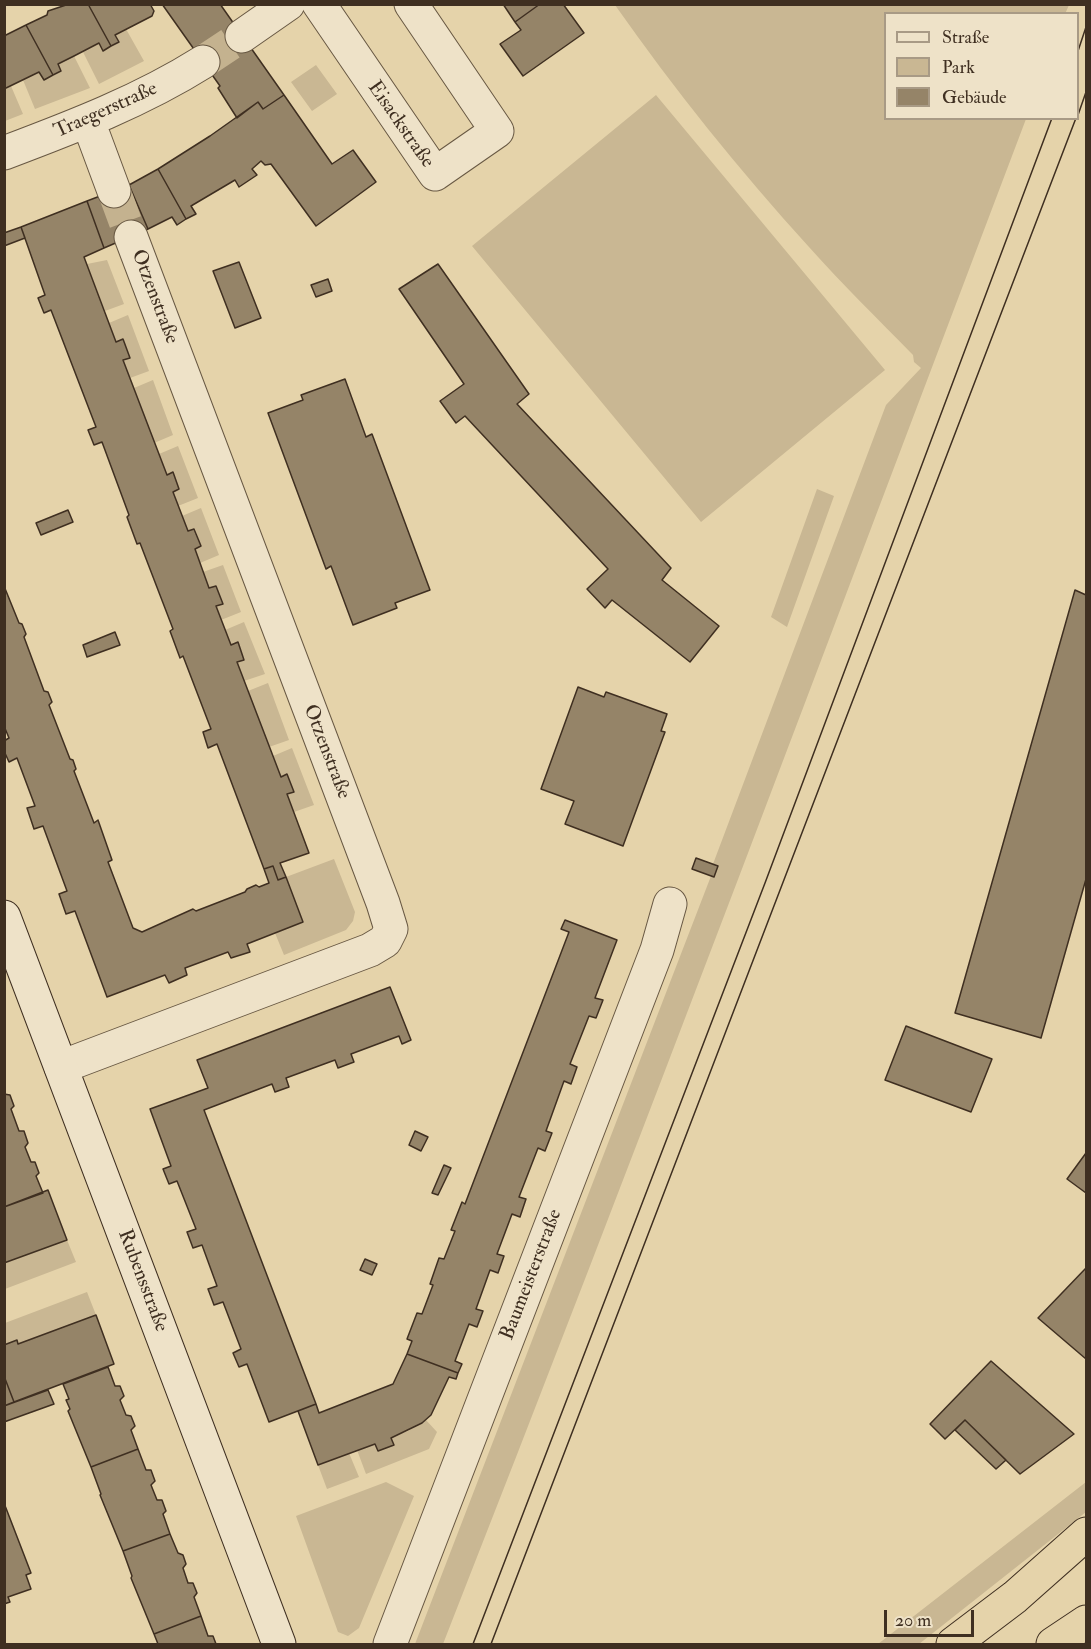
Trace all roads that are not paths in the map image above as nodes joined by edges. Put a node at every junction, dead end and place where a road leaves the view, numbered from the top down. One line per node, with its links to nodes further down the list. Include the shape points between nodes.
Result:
1 (288, 4): 4 (street)
2 (319, 4): 3 (street, Eisackstraße, via 435,174 497,131)
3 (411, 4)
4 (242, 36)
5 (203, 62): 6 (street, Traegerstraße)
6 (88, 121): 7 (street, Traegerstraße); 8 (street)
7 (4, 153)
8 (114, 191)
9 (131, 237): 12 (street, Otzenstraße, via 391,929 385,941 370,950)
10 (670, 904): 18 (street, Baumeisterstraße, via 657,950)
11 (4, 917): 12 (street, Rubensstraße)
12 (61, 1067): 17 (street, Rubensstraße)
13 (1086, 1534): 15 (highway)
14 (1086, 1555): 15 (highway)
15 (1015, 1597): 19 (highway)
16 (1086, 1622): 20 (highway)
17 (279, 1644)
18 (390, 1644)
19 (953, 1644)
20 (1053, 1644)

